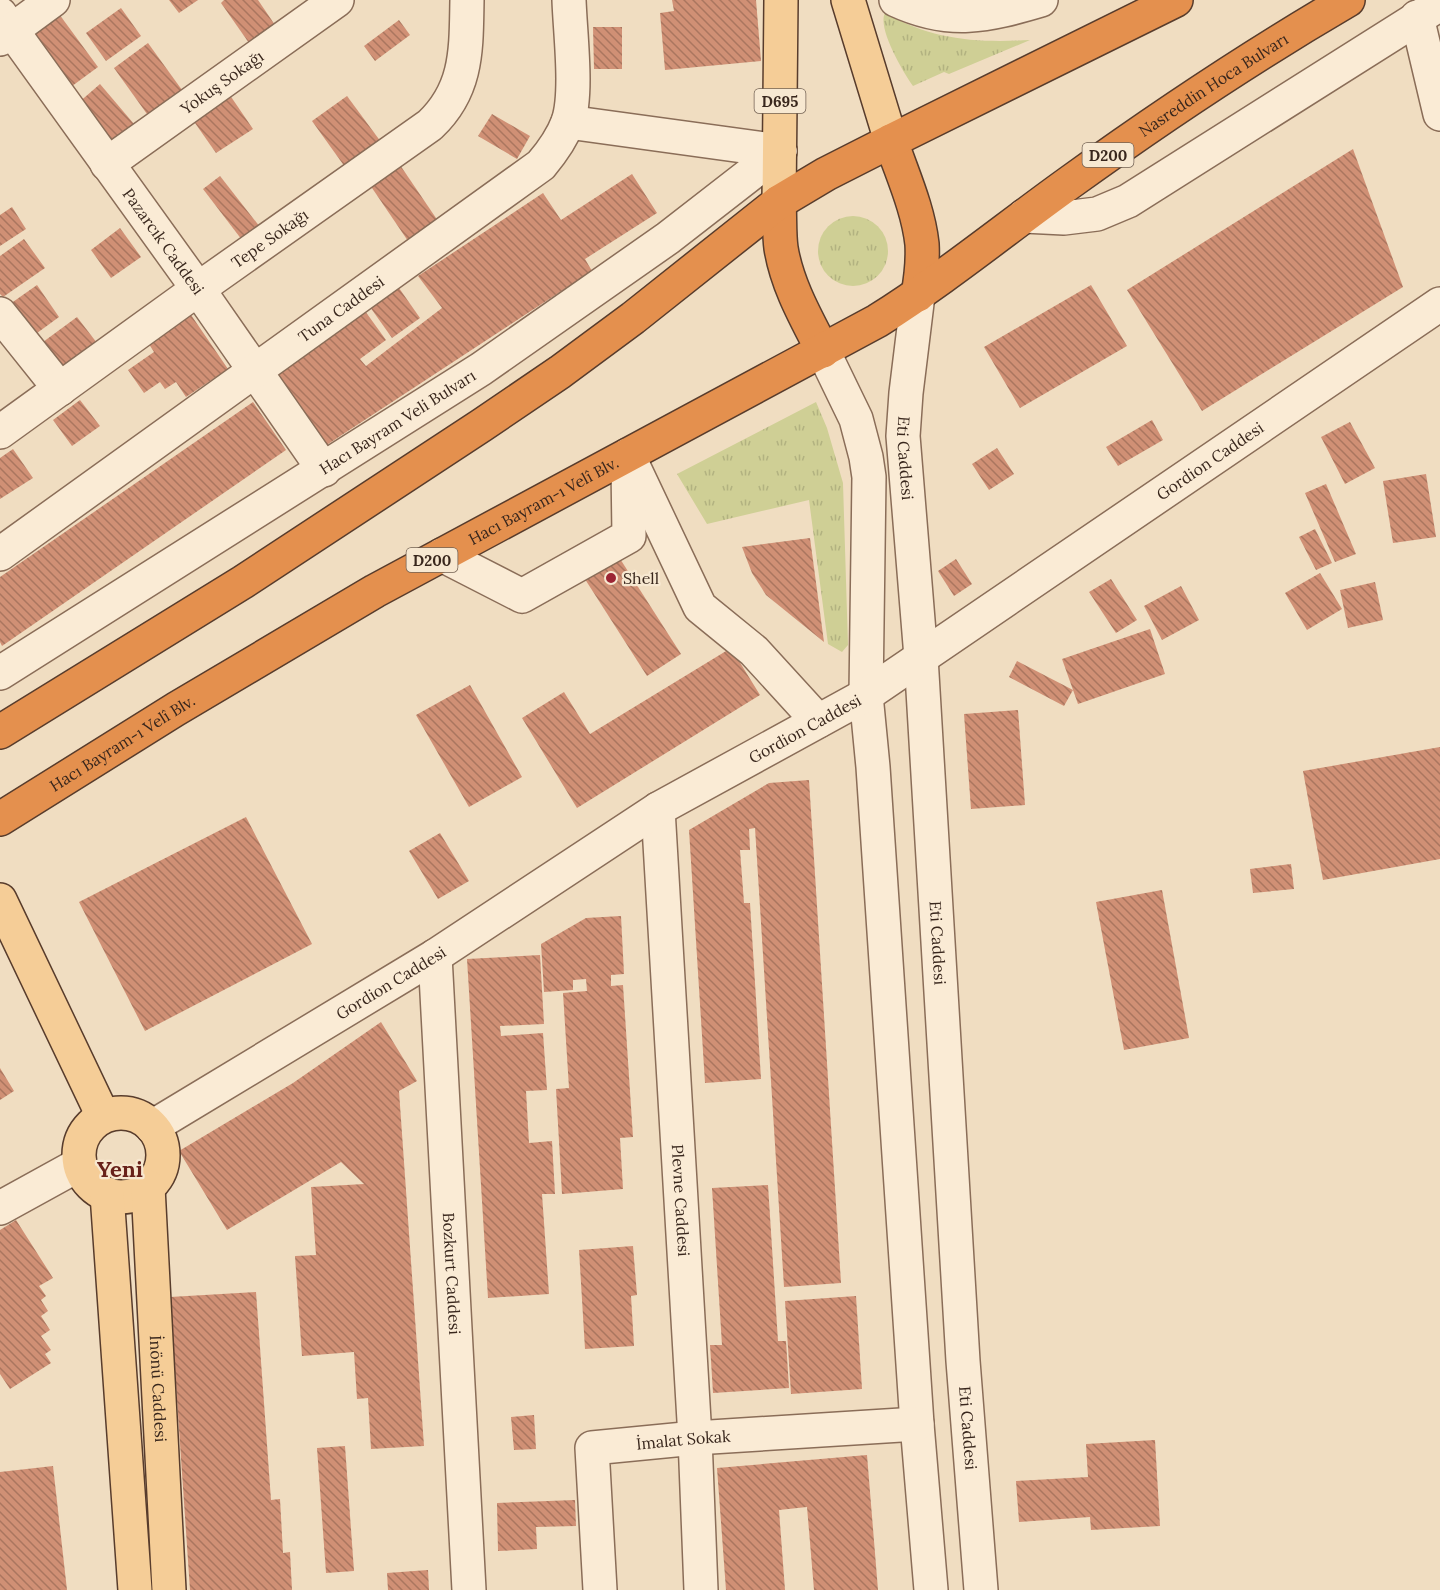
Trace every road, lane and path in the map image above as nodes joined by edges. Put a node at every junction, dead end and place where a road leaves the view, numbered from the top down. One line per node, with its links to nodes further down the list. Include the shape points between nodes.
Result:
1 (53, 0): 12 (street)
2 (337, 0): 17 (street, Yokuş Sokağı)
3 (467, 0): 20 (street, Tepe Sokağı, via 460,81 443,113)
4 (569, 0): 14 (street, Tuna Caddesi, via 573,101)
5 (781, 0): 16 (main road, D695)
6 (848, 0): 15 (main road)
7 (896, 0): 8 (street, via 918,10 963,17)
8 (1041, 0)
9 (1176, 0): 15 (highway)
10 (1348, 0): 19 (highway, Nasreddin Hoca Bulvarı / D200, via 1128,141)
11 (1429, 10): 13 (street); 19 (street, via 1128,201 1097,214 1064,218)
12 (4, 28): 17 (street, Pazarcık Caddesi)
13 (1440, 114)
14 (568, 122): 16 (street); 28 (street, Tuna Caddesi, via 541,165)
15 (891, 141): 18 (highway); 21 (highway, via 914,206 922,244)
16 (780, 151): 18 (main road, D695); 25 (street, Hacı Bayram Veli Bulvarı)
17 (106, 164): 20 (street, Pazarcık Caddesi)
18 (780, 202): 26 (highway, via 781,247 787,272); 27 (highway)
19 (1024, 216): 21 (highway, Nasreddin Hoca Bulvarı / D200)
20 (198, 289): 28 (street, Pazarcık Caddesi); 29 (street, Tepe Sokağı)
21 (918, 295): 24 (highway, Nasreddin Hoca Bulvarı / D200); 35 (street, Eti Caddesi, via 903,436)
22 (1440, 304): 35 (street, Gordion Caddesi)
23 (0, 314): 29 (street)
24 (877, 321): 26 (highway, Hacı Bayram-ı Velî Blv. / D200)
25 (549, 323): 27 (street); 32 (street, Hacı Bayram Veli Bulvarı)
26 (823, 351): 31 (highway, Hacı Bayram-ı Velî Blv. / D200); 37 (street, via 856,419 867,457)
27 (577, 360): 39 (highway, via 334,523)
28 (256, 370): 32 (street, Pazarcık Caddesi); 33 (street, Tuna Caddesi)
29 (60, 389): 30 (street, Tepe Sokağı)
30 (0, 432)
31 (628, 454): 34 (highway, Hacı Bayram-ı Velî Blv. / D200); 34 (street, via 628,536 522,596); 38 (street, via 700,607 754,651)
32 (324, 470): 36 (street, Hacı Bayram Veli Bulvarı)
33 (0, 554)
34 (442, 555): 41 (highway, Hacı Bayram-ı Velî Blv. / D200, via 277,648)
35 (921, 657): 37 (street, Gordion Caddesi); 58 (street, Eti Caddesi, via 963,1361)
36 (0, 673)
37 (866, 695): 38 (street, Gordion Caddesi); 50 (street)
38 (818, 722): 40 (street, Gordion Caddesi)
39 (0, 732)
40 (658, 809): 43 (street, Gordion Caddesi); 51 (street, Plevne Caddesi)
41 (0, 819)
42 (0, 900): 44 (main road)
43 (435, 956): 45 (street, Gordion Caddesi); 54 (street, Bozkurt Caddesi)
44 (103, 1116): 45 (main road, via 129,1114); 46 (main road, via 84,1136 79,1149)
45 (152, 1127): 47 (main road, via 159,1138 162,1158)
46 (80, 1164): 48 (main road, via 85,1177); 49 (street)
47 (148, 1187): 48 (main road, via 135,1194); 53 (main road, İnönü Caddesi)
48 (107, 1194): 52 (main road)
49 (0, 1208)
50 (917, 1424): 51 (street, İmalat Sokak); 57 (street)
51 (696, 1438): 55 (street, İmalat Sokak, via 592,1448); 56 (street, Plevne Caddesi)
52 (135, 1590)
53 (170, 1590)
54 (469, 1590)
55 (600, 1590)
56 (701, 1590)
57 (931, 1590)
58 (981, 1590)

